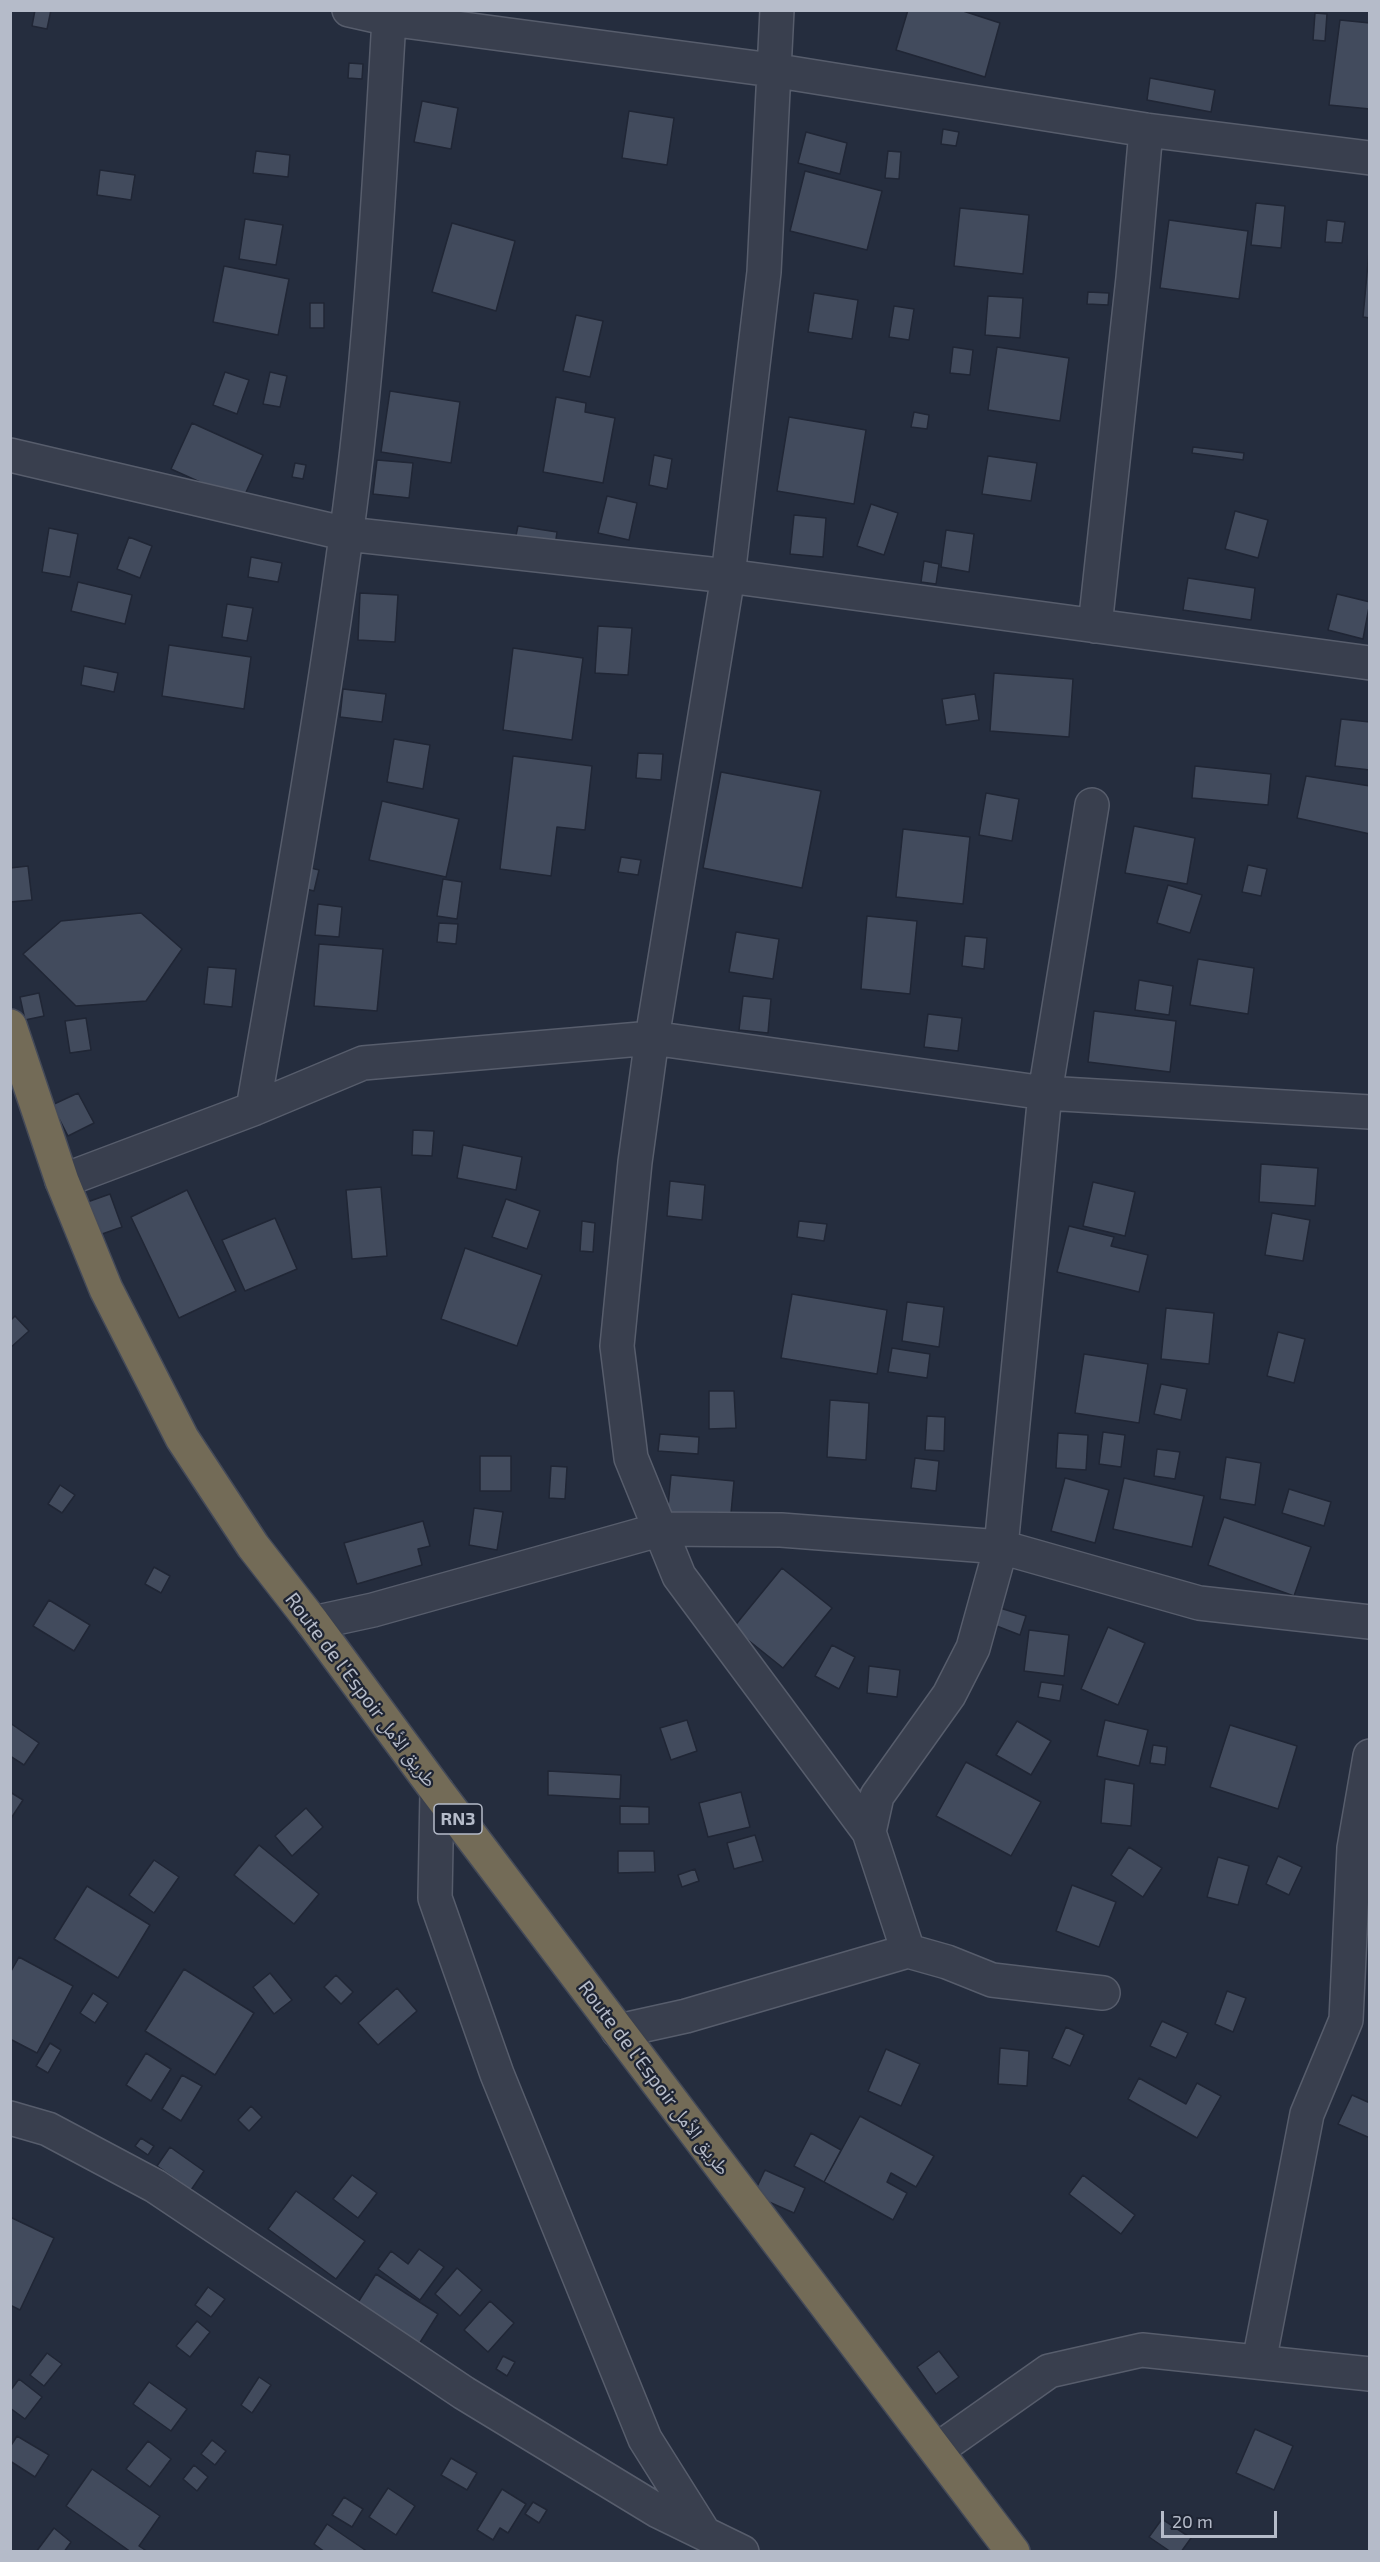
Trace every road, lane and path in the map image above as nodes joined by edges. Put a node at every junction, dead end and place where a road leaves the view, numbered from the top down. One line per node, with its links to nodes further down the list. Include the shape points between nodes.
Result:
1 (777, 10): 3 (street)
2 (368, 13): 3 (street); 7 (street, via 361,404)
3 (772, 70): 4 (street); 8 (street, via 764,272)
4 (1146, 130): 5 (street); 9 (street)
5 (1370, 158)
6 (10, 455): 7 (street)
7 (347, 534): 8 (street); 15 (street, via 301,837)
8 (728, 576): 9 (street); 13 (street)
9 (1095, 626): 10 (street)
10 (1370, 663)
11 (1092, 805): 14 (street)
12 (10, 1026): 17 (highway, Route de l’Espoir طريق الأمل / RN3)
13 (652, 1038): 14 (street); 15 (street, via 363,1064); 18 (street, via 617,1346 631,1458)
14 (1045, 1092): 16 (street); 19 (street)
15 (253, 1109): 17 (street)
16 (1370, 1112)
17 (62, 1181): 21 (highway, Route de l’Espoir طريق الأمل / RN3, via 106,1289 182,1438 253,1546)
18 (662, 1529): 19 (street, via 781,1530); 21 (street); 24 (street, via 679,1576)
19 (1001, 1547): 20 (street, via 1199,1603); 24 (street, via 973,1648 949,1695 877,1796)
20 (1370, 1622)
21 (313, 1623): 23 (highway, Route de l’Espoir طريق الأمل / RN3)
22 (1370, 1756): 29 (street, via 1354,1848 1346,2020 1307,2114)
23 (437, 1791): 27 (highway, Route de l’Espoir طريق الأمل / RN3); 32 (street, via 435,1898 497,2074 645,2439)
24 (869, 1832): 25 (street)
25 (908, 1951): 26 (street, via 992,1980); 27 (street, via 686,2016)
26 (1103, 1993)
27 (618, 2031): 31 (highway, Route de l’Espoir طريق الأمل / RN3)
28 (10, 2118): 32 (street, via 48,2129 155,2186 464,2393 658,2511)
29 (1259, 2362): 30 (street); 31 (street, via 1142,2350 1049,2371)
30 (1370, 2374)
31 (938, 2451): 34 (highway, Route de l’Espoir طريق الأمل / RN3)
32 (704, 2533): 33 (street)
33 (742, 2552)
34 (1013, 2552)

